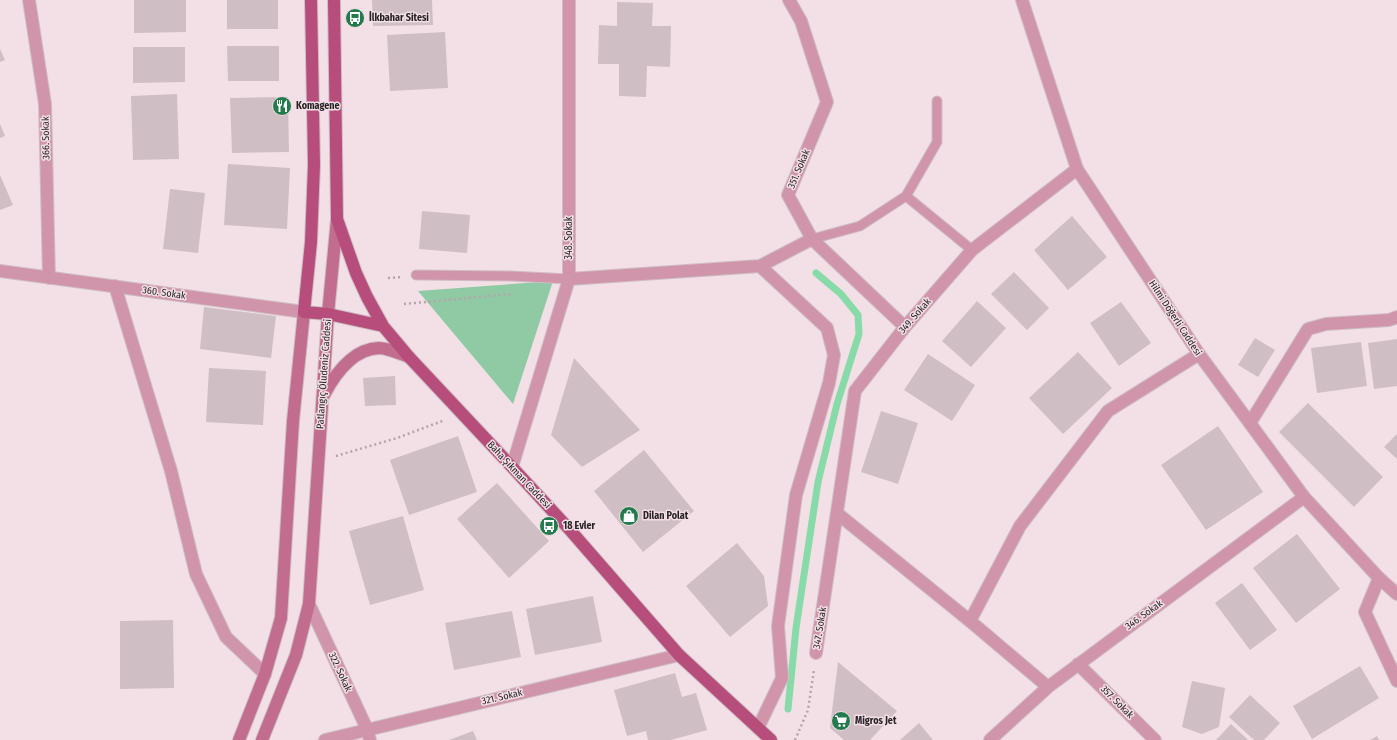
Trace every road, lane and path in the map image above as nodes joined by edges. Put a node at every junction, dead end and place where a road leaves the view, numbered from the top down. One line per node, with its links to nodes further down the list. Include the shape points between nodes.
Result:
1 (29, 0): 16 (street, 366. Sokak, via 45,104)
2 (311, 0): 21 (main road, via 314,165 311,242)
3 (334, 0): 10 (main road, Patlangıç Öludeniz Caddesi)
4 (569, 0): 17 (street, 348. Sokak)
5 (789, 0): 11 (street, 351. Sokak, via 801,21 827,102 788,195)
6 (1022, 0): 8 (street, Hilmi Döğerli Caddesi)
7 (937, 101): 9 (lane, via 937,142)
8 (1077, 169): 12 (street, 349. Sokak); 26 (street, Hilmi Döğerli Caddesi)
9 (906, 196): 11 (lane, via 860,226); 12 (lane)
10 (337, 218): 22 (main road, Patlangıç Öludeniz Caddesi); 24 (main road, Baha Şıkman Caddesi, via 356,273)
11 (812, 239): 13 (street); 25 (street, 351. Sokak)
12 (972, 250): 25 (street, 349. Sokak)
13 (760, 266): 17 (street); 45 (street, via 828,328 834,355 829,383 796,496 778,626 782,678)
14 (0, 271): 16 (street, 360. Sokak)
15 (416, 275): 17 (lane)
16 (49, 278): 18 (street, 360. Sokak)
17 (569, 278): 32 (street, 348. Sokak)
18 (115, 286): 21 (street, 360. Sokak); 42 (street, via 171,470 196,574 226,637)
19 (515, 293): 20 (path)
20 (404, 304)
21 (304, 312): 22 (main road, 360. Sokak); 42 (main road, via 293,421 281,618)
22 (328, 314): 24 (main road, 360. Sokak); 28 (main road, Patlangıç Öludeniz Caddesi)
23 (1397, 317): 30 (street, via 1389,320 1326,324 1308,329)
24 (384, 326): 27 (main road, Baha Şıkman Caddesi)
25 (905, 327): 34 (street, 349. Sokak, via 856,391)
26 (1199, 354): 30 (street, Hilmi Döğerli Caddesi); 38 (street, via 1108,411 1020,526)
27 (409, 357): 28 (main road, via 380,348 355,356 340,369); 29 (main road, Baha Şıkman Caddesi)
28 (322, 400): 31 (main road, Patlangıç Öludeniz Caddesi)
29 (462, 414): 31 (path, via 397,438); 32 (main road, Baha Şıkman Caddesi)
30 (1250, 423): 33 (street, Hilmi Döğerli Caddesi)
31 (318, 462): 37 (main road, Patlangıç Öludeniz Caddesi)
32 (512, 467): 40 (main road, Baha Şıkman Caddesi)
33 (1304, 497): 35 (street, Hilmi Döğerli Caddesi); 41 (street, 346. Sokak)
34 (838, 514): 38 (street); 39 (street, 347. Sokak)
35 (1379, 578): 36 (street, Hilmi Döğerli Caddesi); 43 (street, via 1365,612)
36 (1397, 594)
37 (309, 604): 46 (street, 322. Sokak); 48 (main road, Patlangıç Öludeniz Caddesi, via 296,654)
38 (970, 621): 44 (street)
39 (816, 653): 51 (path, 347. Sokak, via 808,710)
40 (679, 655): 45 (main road, Baha Şıkman Caddesi); 46 (street, 321. Sokak)
41 (1078, 664): 44 (street, 346. Sokak); 53 (street, 357. Sokak)
42 (265, 674): 47 (main road)
43 (1397, 681)
44 (1048, 687): 52 (street, 346. Sokak)
45 (758, 728): 50 (main road, Baha Şıkman Caddesi)
46 (368, 735): 49 (street, 321. Sokak)
47 (239, 740)
48 (262, 740)
49 (325, 740)
50 (771, 740)
51 (795, 740)
52 (990, 740)
53 (1155, 740)

